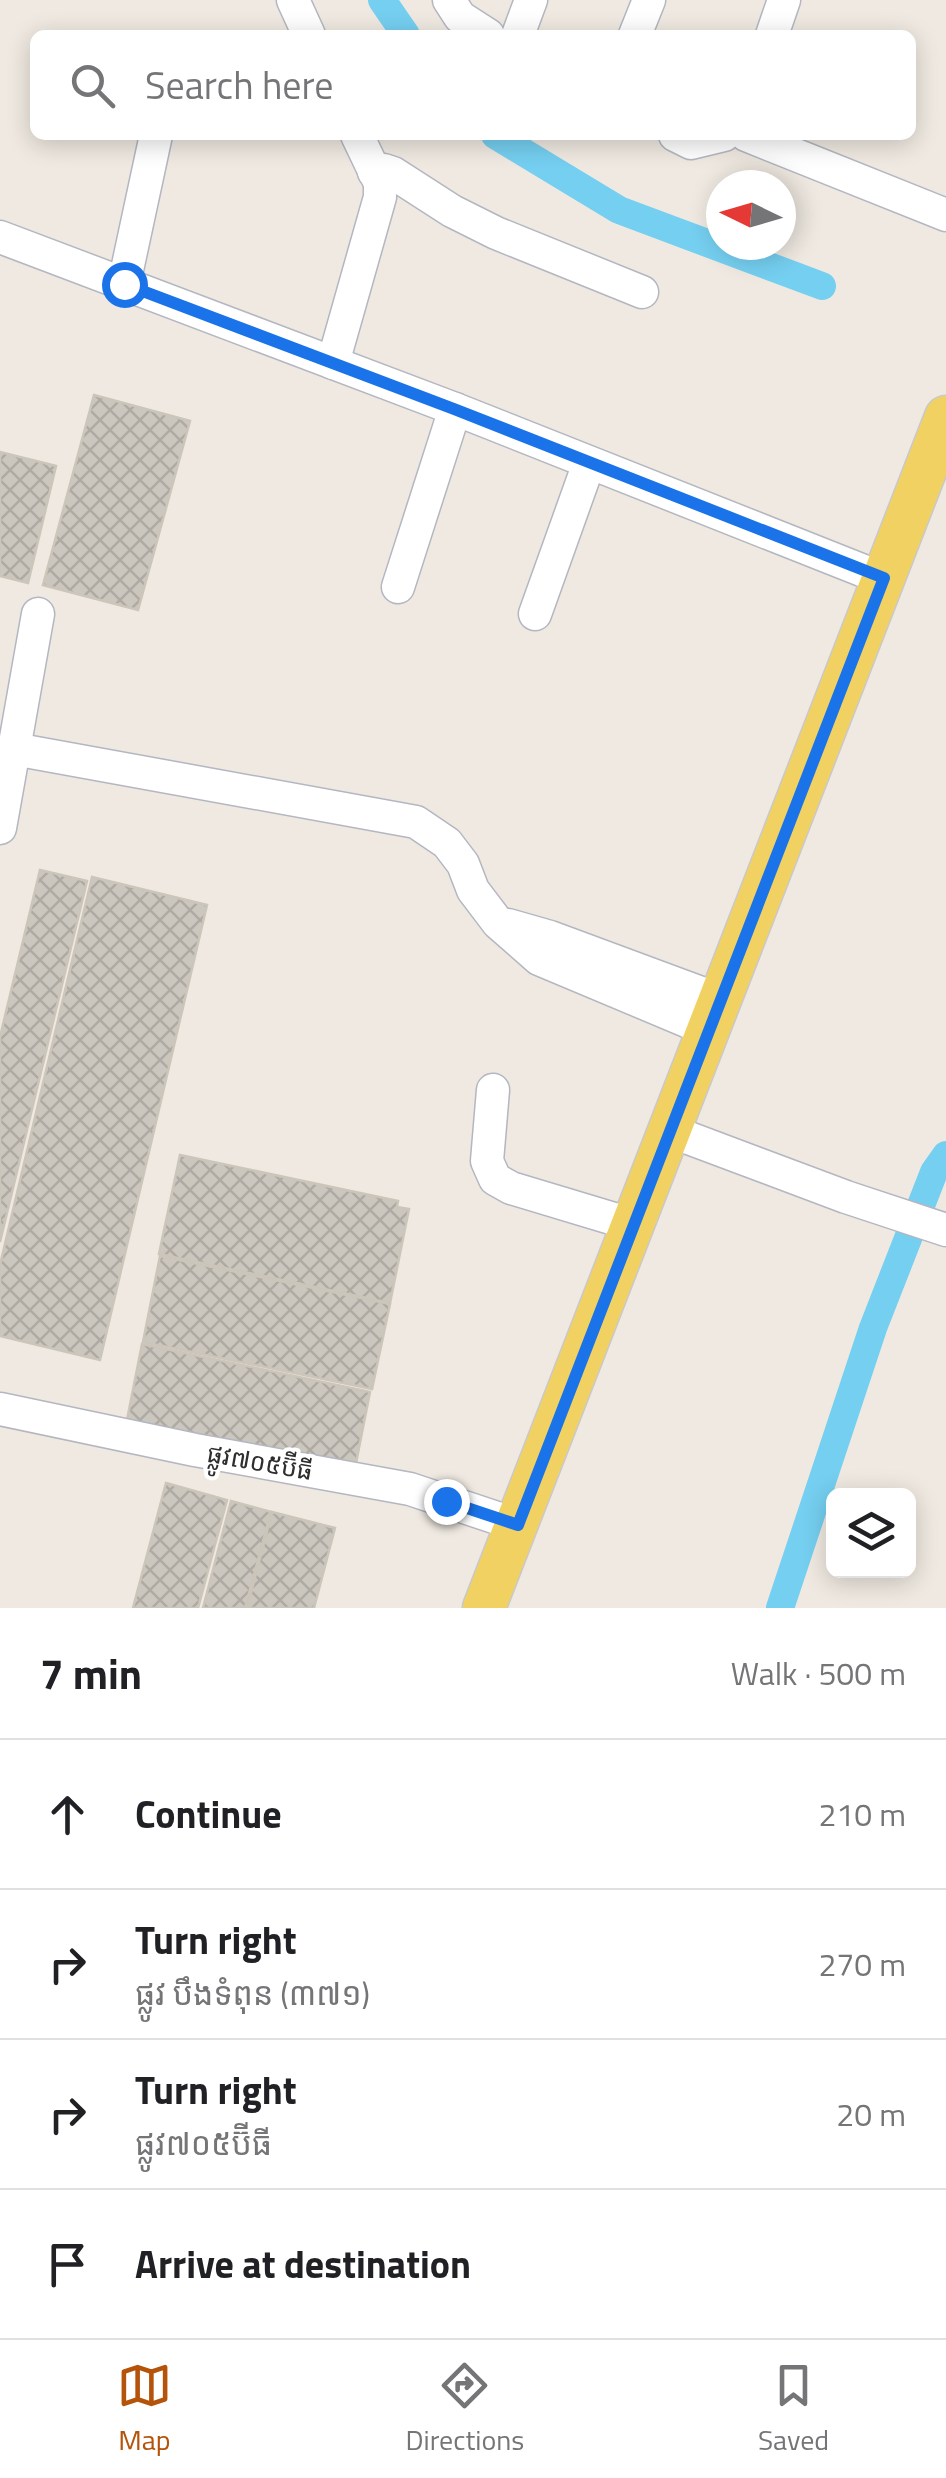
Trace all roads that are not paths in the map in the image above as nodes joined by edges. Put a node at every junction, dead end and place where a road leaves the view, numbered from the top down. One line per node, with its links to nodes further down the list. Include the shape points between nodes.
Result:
1 (293, 0): 6 (street)
2 (449, 0): 7 (street)
3 (531, 0): 8 (street)
4 (648, 0): 9 (street)
5 (784, 0): 10 (street)
6 (308, 30)
7 (480, 30)
8 (520, 30)
9 (637, 30)
10 (774, 30)
11 (155, 140): 17 (street)
12 (358, 140): 14 (street)
13 (758, 140): 15 (street)
14 (374, 172): 18 (street, via 393,173 452,212); 19 (street, via 380,197)
15 (946, 215)
16 (0, 238): 17 (street)
17 (124, 284): 19 (street)
18 (642, 292)
19 (332, 363): 20 (street)
20 (454, 409): 22 (street); 24 (street)
21 (946, 417): 23 (main road)
22 (589, 463): 23 (street); 26 (street)
23 (884, 578): 30 (main road)
24 (398, 587)
25 (38, 614): 27 (street)
26 (535, 614)
27 (14, 674): 28 (street)
28 (14, 749): 29 (street); 30 (street, via 416,822 448,843 472,890 539,959)
29 (0, 828)
30 (714, 1015): 32 (main road)
31 (493, 1090): 33 (street, via 487,1161 496,1179)
32 (670, 1131): 33 (main road); 34 (street)
33 (634, 1225): 36 (main road)
34 (946, 1230)
35 (0, 1409): 36 (street, ផ្លូវ៧០៥ប៊ីធី, via 410,1490)
36 (518, 1525): 37 (main road)
37 (484, 1608)

